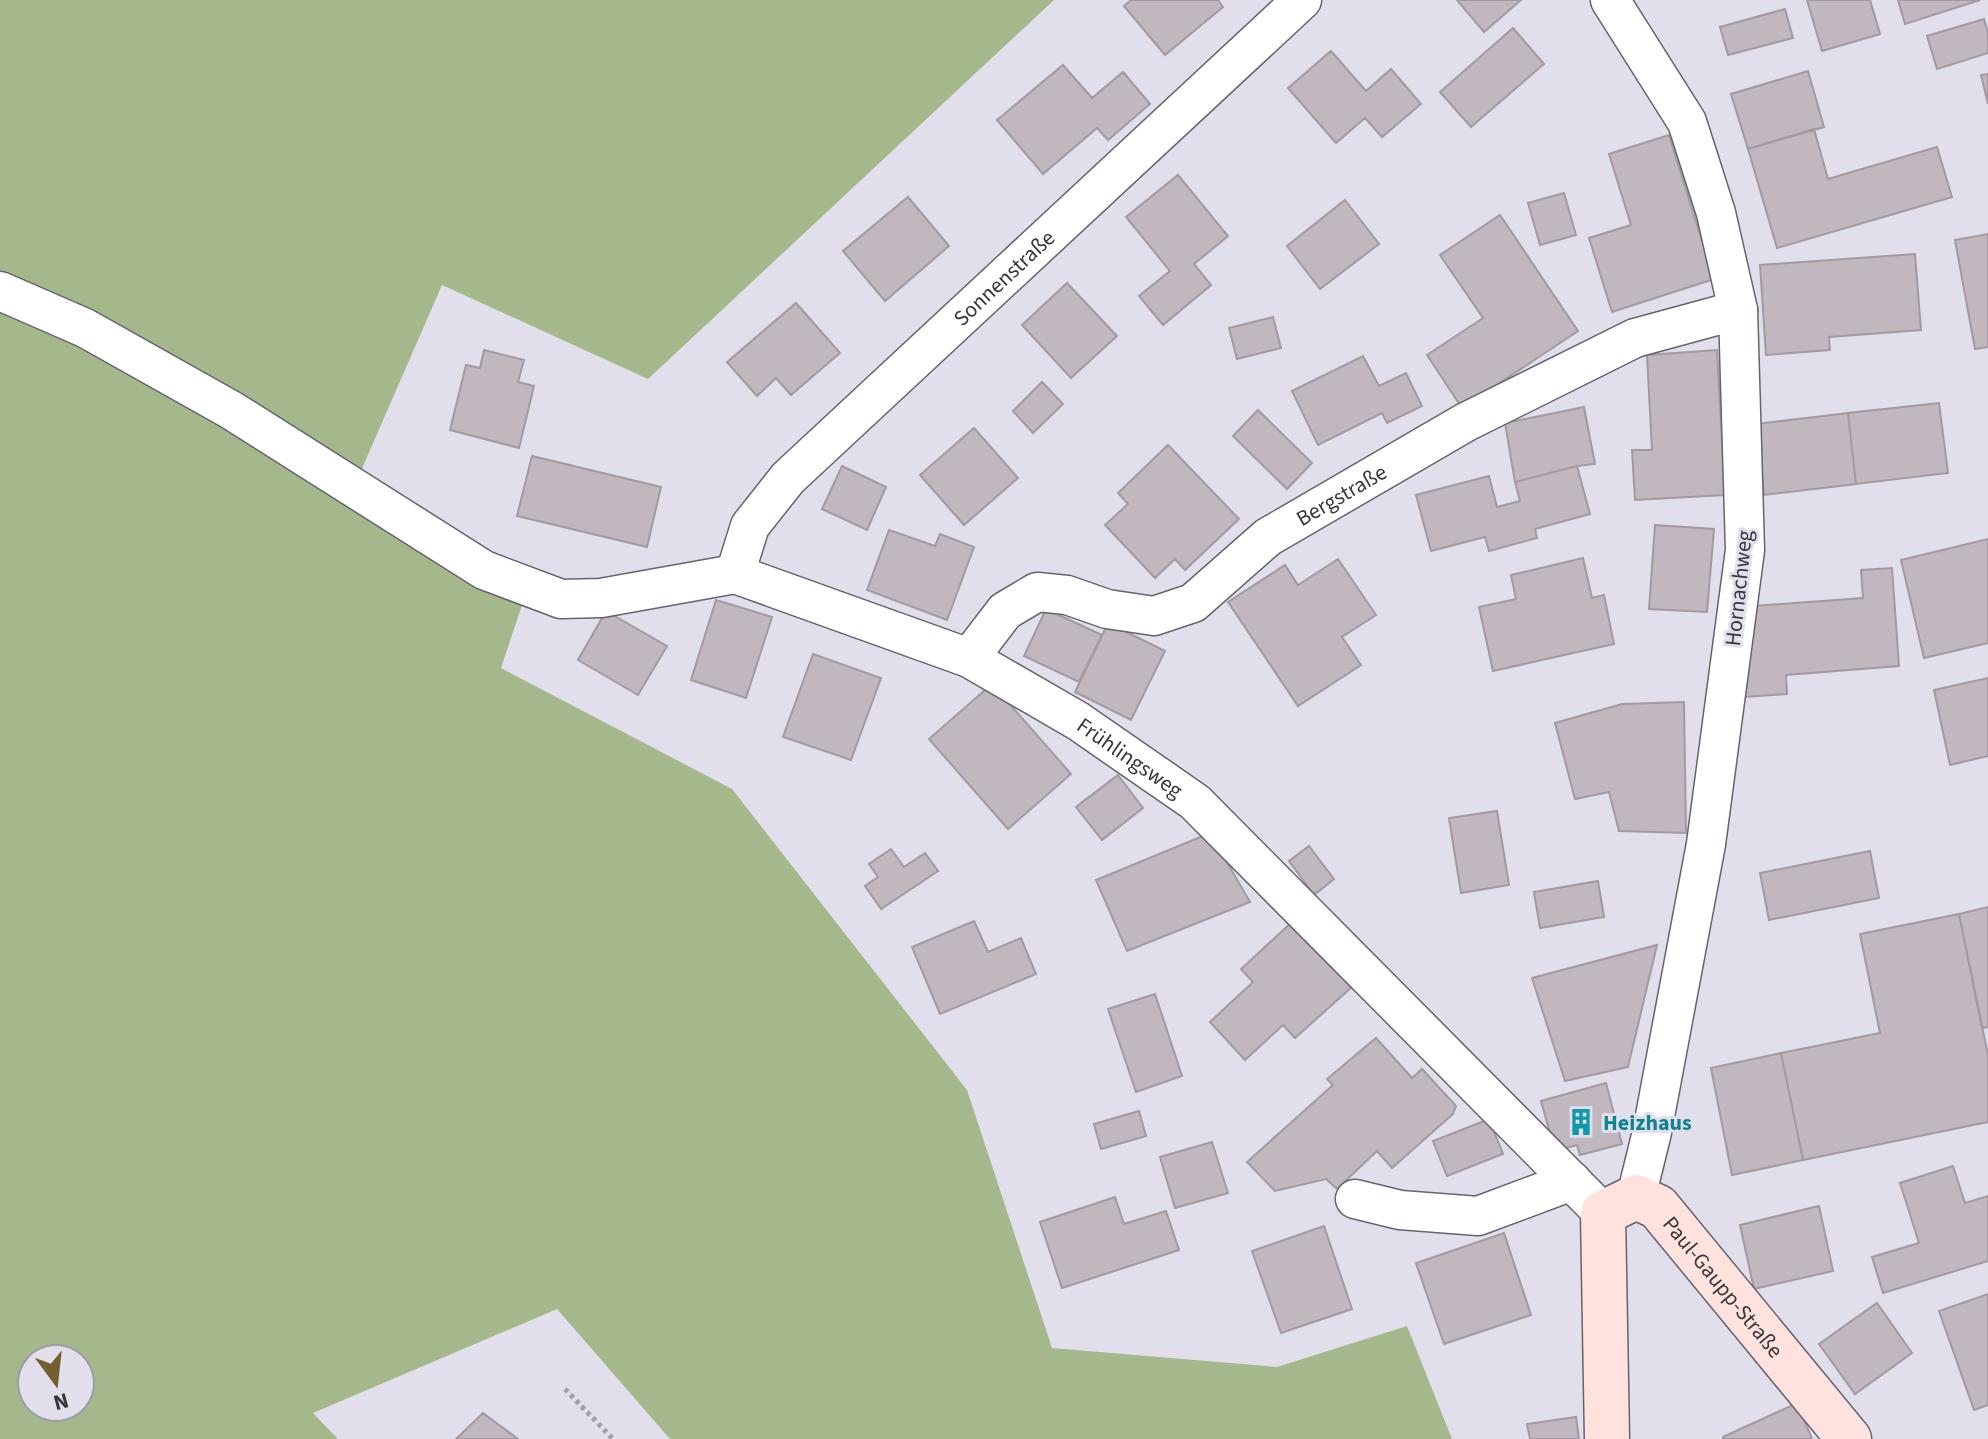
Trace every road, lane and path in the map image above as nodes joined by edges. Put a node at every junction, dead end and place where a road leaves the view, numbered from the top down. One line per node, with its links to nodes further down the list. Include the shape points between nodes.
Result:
1 (1302, 0): 5 (street, Sonnenstraße, via 788,478 750,526)
2 (1610, 0): 4 (street, Hornachweg, via 1687,122 1716,213)
3 (0, 291): 5 (street, Frühlingsweg, via 85,328 231,410 484,570 561,599 601,598)
4 (1738, 310): 6 (street, Bergstraße, via 1635,338 1466,422 1268,537 1193,603 1154,616 1037,592 1005,611); 9 (street, Hornachweg, via 1745,550 1706,844 1652,1132)
5 (735, 574): 6 (street, Frühlingsweg)
6 (969, 658): 7 (street, Frühlingsweg, via 1078,721 1195,802)
7 (1572, 1181): 8 (street, via 1478,1216 1400,1210); 9 (street, Frühlingsweg)
8 (1355, 1199)
9 (1620, 1205): 12 (street); 13 (street, Paul-Gaupp-Straße, via 1658,1207)
10 (565, 1389): 11 (path)
11 (613, 1439)
12 (1607, 1439)
13 (1849, 1439)

